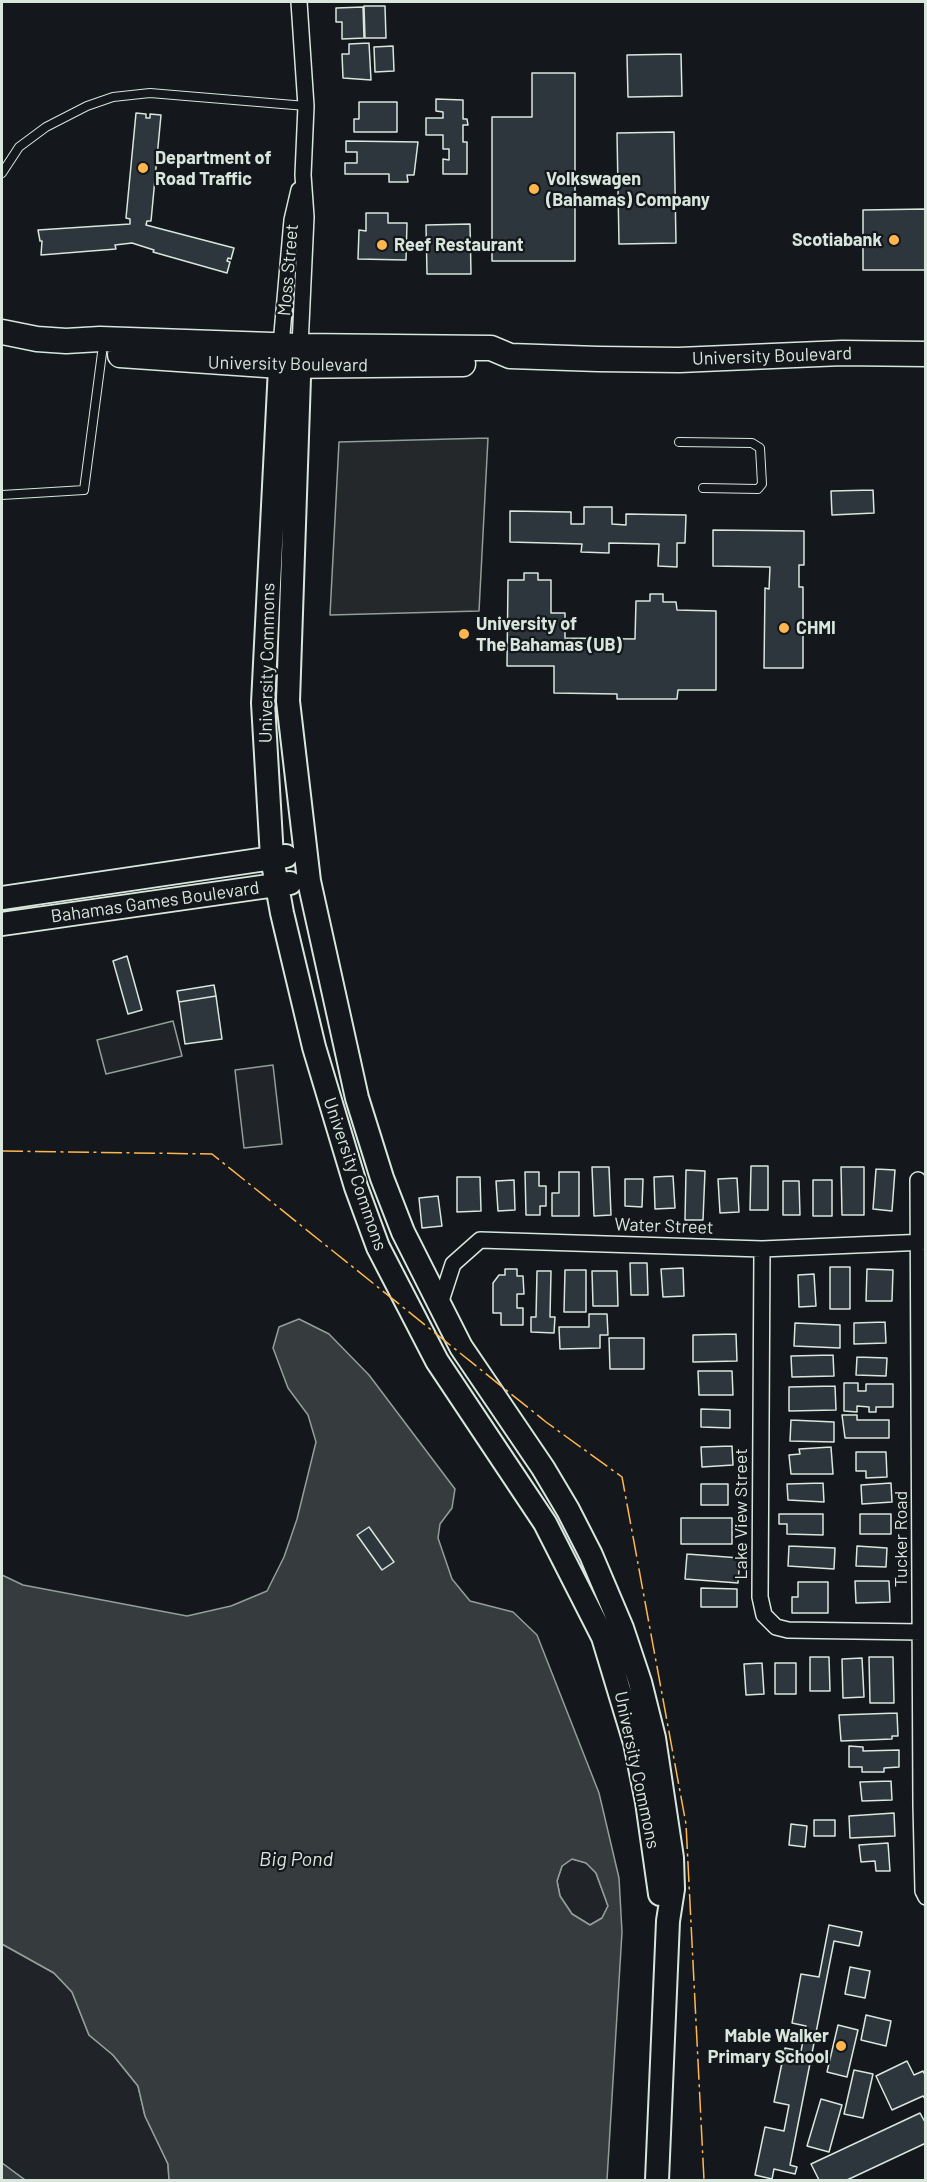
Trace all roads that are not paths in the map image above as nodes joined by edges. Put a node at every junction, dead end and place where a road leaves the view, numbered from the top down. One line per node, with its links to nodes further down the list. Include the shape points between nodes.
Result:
1 (299, 2): 2 (street, Moss Street)
2 (306, 106): 3 (lane, via 150,93 113,97 46,127 19,147); 8 (street, Moss Street, via 303,175 292,220)
3 (2, 173)
4 (2, 332): 5 (main road, University Boulevard)
5 (66, 341): 6 (main road, University Boulevard); 8 (main road, University Boulevard, via 100,339)
6 (102, 354): 8 (main road, University Boulevard, via 162,360); 11 (lane, via 84,489)
7 (926, 354): 8 (main road, University Boulevard, via 786,354 679,360 510,356 494,363)
8 (290, 356): 12 (main road, University Commons, via 288,701); 13 (main road, University Commons, via 263,703)
9 (679, 442): 10 (lane, via 752,443 760,448 762,484 758,489)
10 (703, 488)
11 (2, 495)
12 (306, 854): 13 (main road, Bahamas Games Boulevard); 14 (main road, University Commons)
13 (272, 858): 15 (main road, University Commons); 16 (main road, Bahamas Games Boulevard)
14 (309, 881): 15 (main road, Bahamas Games Boulevard); 21 (main road, University Commons, via 360,1108 403,1232)
15 (277, 885): 17 (main road, Bahamas Games Boulevard); 27 (main road, University Commons, via 329,1102 378,1247 437,1360 545,1523 603,1636 635,1743 658,1888)
16 (2, 898)
17 (2, 924)
18 (918, 1180): 19 (street, Tucker Road)
19 (922, 1243): 20 (street, Water Street); 22 (street, Tucker Road)
20 (762, 1249): 21 (street, Water Street, via 480,1240 453,1264); 24 (street, Lake View Street, via 760,1596 764,1615 776,1627 788,1630)
21 (440, 1304): 27 (main road, University Commons, via 461,1347 568,1510 622,1628 654,1738 665,1797 673,1889)
22 (922, 1395): 23 (street, Tucker Road)
23 (923, 1488): 24 (street, Tucker Road)
24 (921, 1632): 25 (street, Tucker Road)
25 (923, 1805): 26 (street, Tucker Road)
26 (926, 1898)
27 (668, 1921): 28 (main road, University Commons)
28 (657, 2181)

